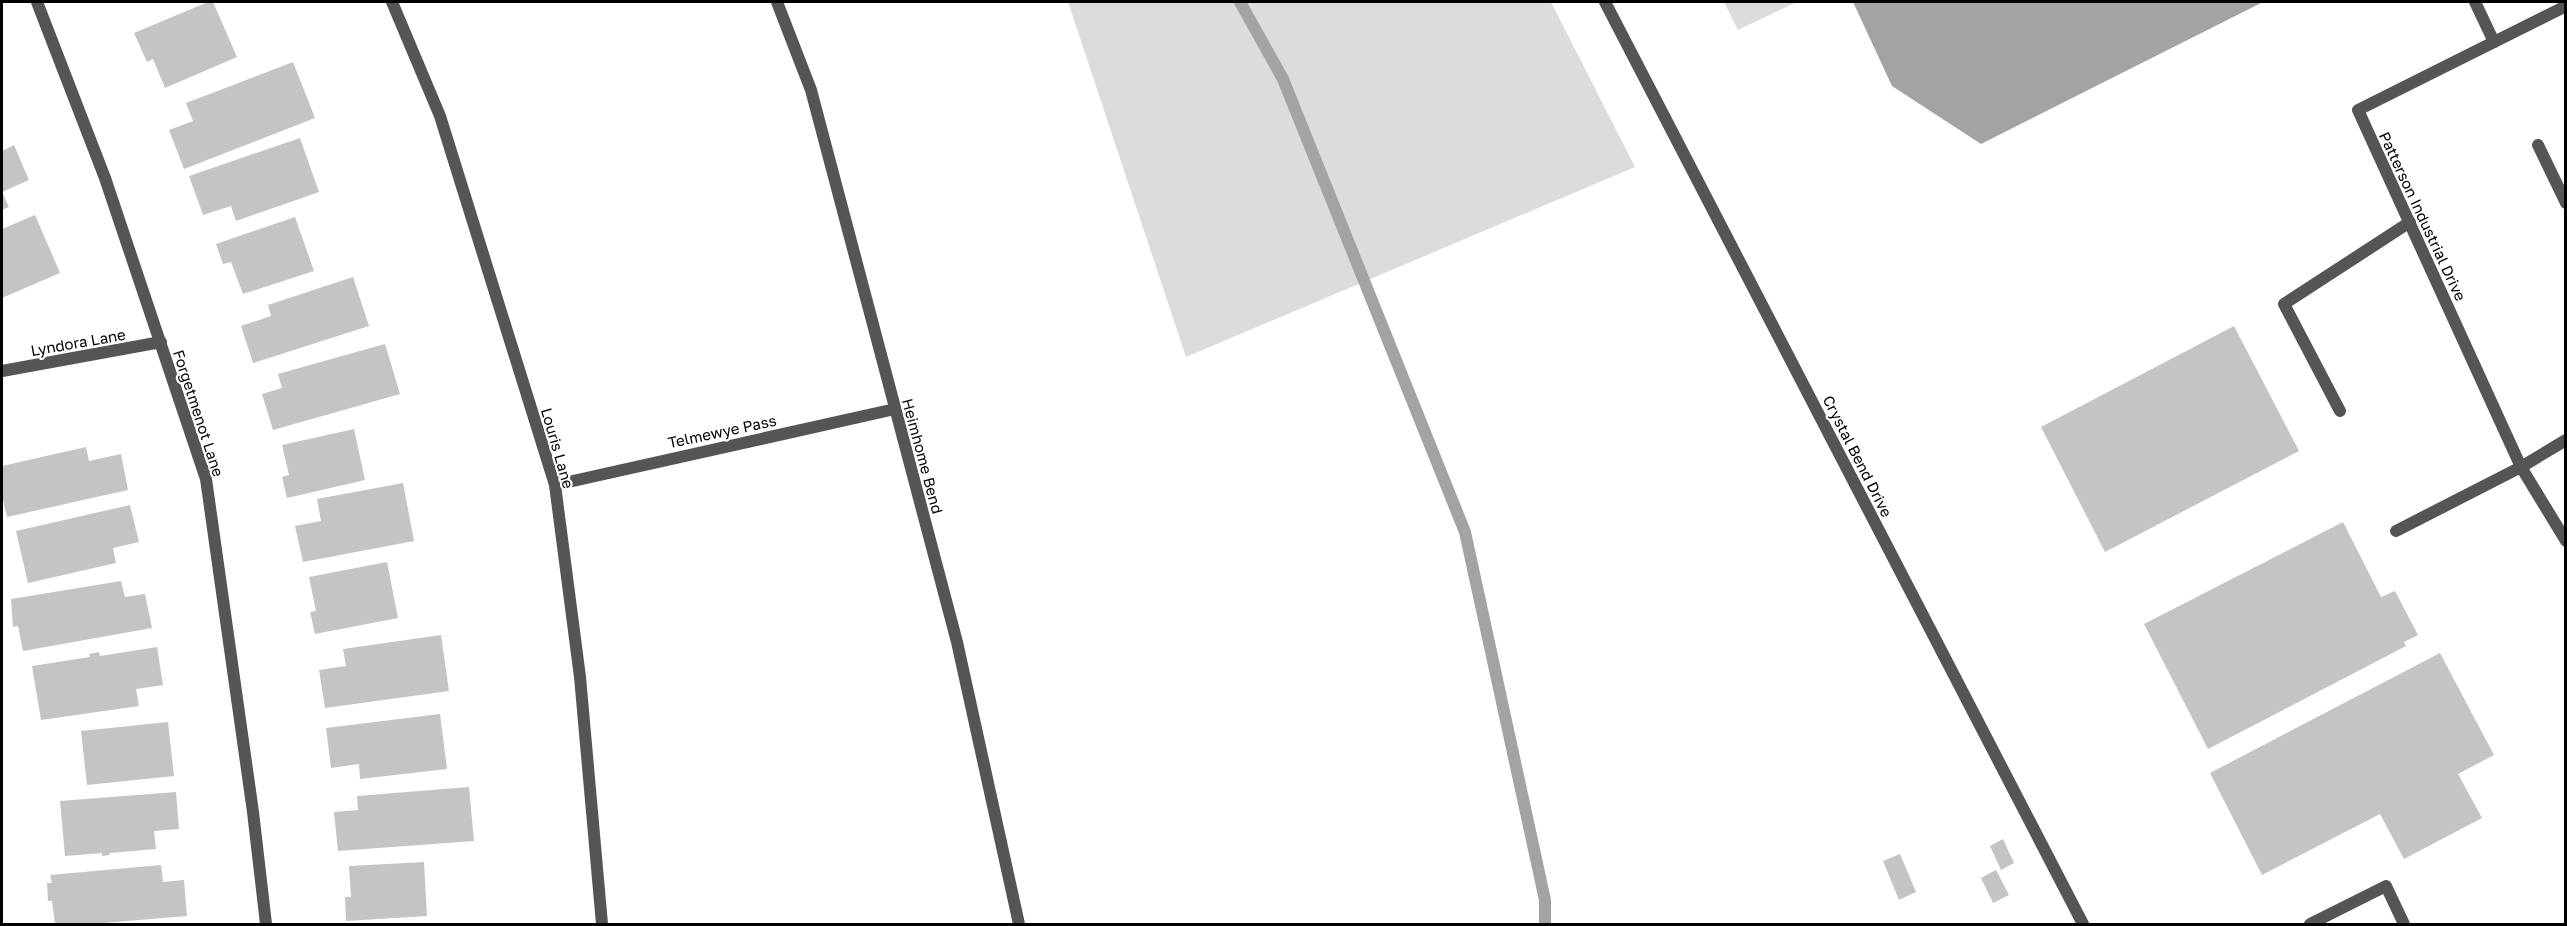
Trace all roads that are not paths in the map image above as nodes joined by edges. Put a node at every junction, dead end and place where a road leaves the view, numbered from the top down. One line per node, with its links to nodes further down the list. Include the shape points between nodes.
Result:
1 (392, 2): 17 (street, Louris Lane, via 440,116)
2 (777, 2): 13 (street, Heimhome Bend, via 811,90)
3 (1605, 2): 23 (street, Crystal Bend Drive)
4 (2475, 2): 7 (street)
5 (40, 3): 11 (street, Forgetmenot Lane)
6 (2565, 6): 7 (street, Patterson Industrial Drive)
7 (2494, 42): 10 (street, Patterson Industrial Drive, via 2358,110)
8 (2538, 145): 9 (street)
9 (2565, 203)
10 (2410, 222): 14 (street, via 2284,304); 16 (street, Patterson Industrial Drive)
11 (161, 342): 12 (street, Lyndora Lane); 20 (street, Forgetmenot Lane, via 206,479)
12 (2, 371)
13 (895, 409): 17 (street, Telmewye Pass); 22 (street, Heimhome Bend, via 957,642)
14 (2340, 411)
15 (2565, 440): 16 (street)
16 (2521, 467): 18 (street); 19 (street, Patterson Industrial Drive)
17 (555, 485): 21 (street, Louris Lane, via 580,677)
18 (2396, 531)
19 (2565, 541)
20 (266, 924)
21 (602, 924)
22 (1019, 924)
23 (2083, 924)
24 (2310, 924): 25 (street, via 2386,886)
25 (2404, 924)

